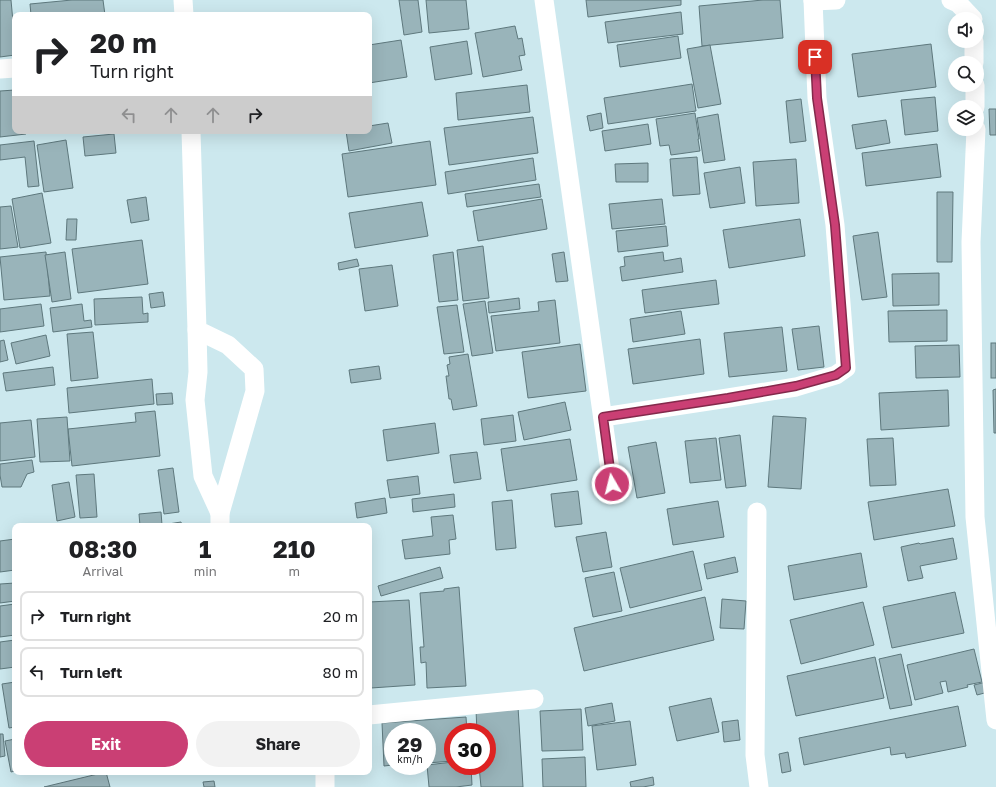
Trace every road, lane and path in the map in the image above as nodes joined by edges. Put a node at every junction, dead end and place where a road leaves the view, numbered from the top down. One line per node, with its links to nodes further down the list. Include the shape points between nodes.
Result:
1 (183, 0): 6 (street)
2 (544, 0): 13 (street)
3 (836, 0): 5 (street)
4 (951, 0): 7 (street)
5 (813, 1): 13 (street, via 817,98 835,225 846,368 836,375 796,386)
6 (184, 12)
7 (967, 12)
8 (12, 68): 9 (street)
9 (0, 69)
10 (191, 134): 12 (street)
11 (976, 136): 19 (street, via 971,242 975,517)
12 (197, 330): 16 (street, via 198,372 194,400 203,476); 16 (street, via 228,345 254,369 255,391)
13 (603, 417): 14 (street)
14 (612, 484)
15 (757, 512): 22 (street, via 755,755)
16 (220, 519)
17 (534, 699): 18 (street)
18 (372, 715)
19 (996, 720)
20 (325, 775): 21 (street)
21 (325, 787)
22 (760, 787)

